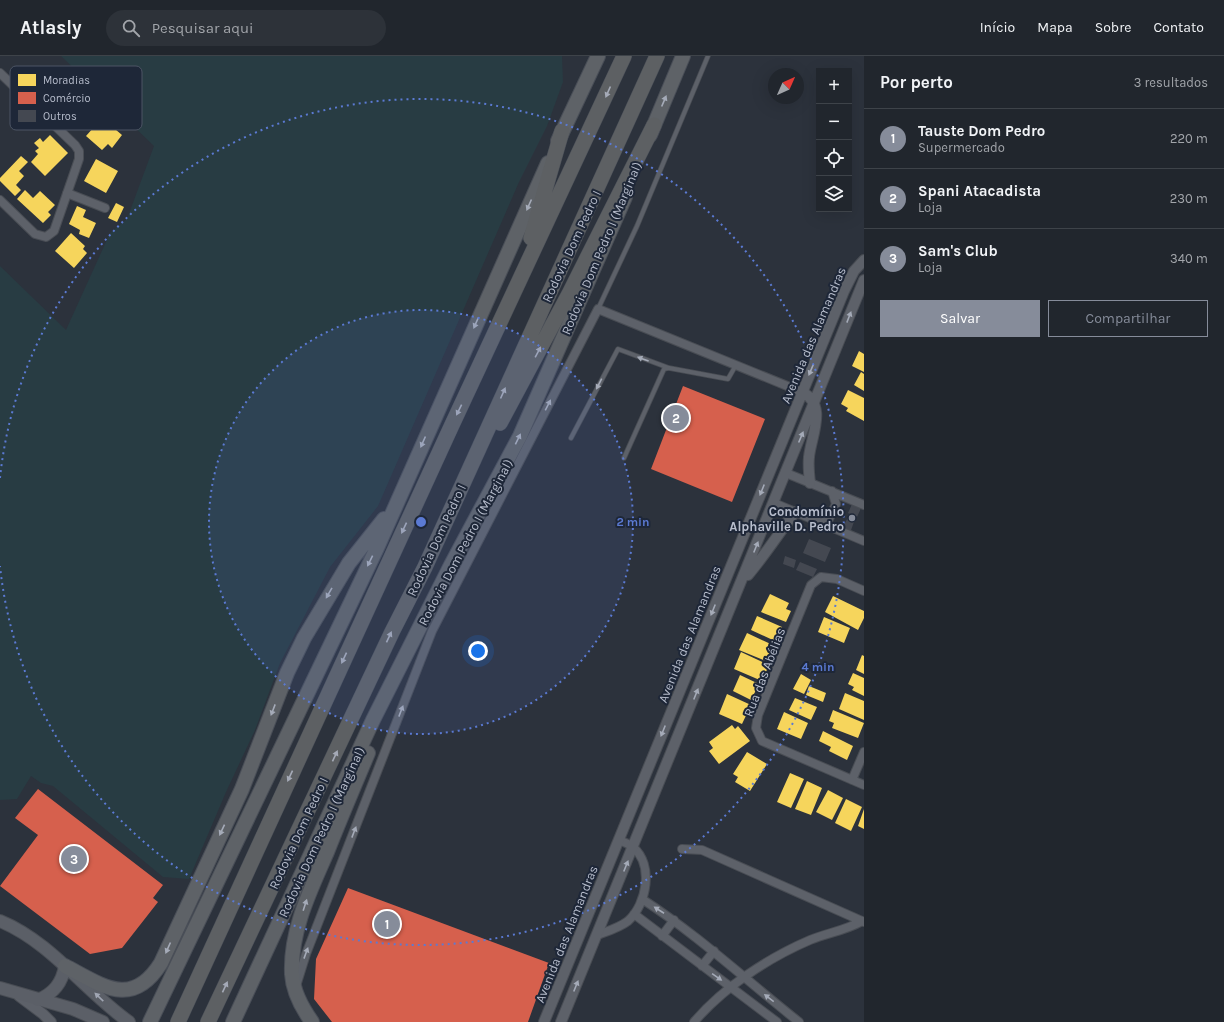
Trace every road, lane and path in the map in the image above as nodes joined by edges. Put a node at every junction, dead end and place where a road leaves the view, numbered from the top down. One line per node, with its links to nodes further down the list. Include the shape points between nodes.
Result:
1 (598, 56): 10 (highway)
2 (624, 56): 17 (highway, one-way to 17)
3 (658, 56): 32 (highway, Rodovia Dom Pedro I, one-way to 3)
4 (683, 56): 8 (highway, Rodovia Dom Pedro I (Marginal), one-way to 4)
5 (708, 56): 16 (lane, via 637,226)
6 (0, 73): 7 (street)
7 (10, 83)
8 (654, 125): 32 (highway, one-way to 8, via 569,294); 38 (highway, Rodovia Dom Pedro I (Marginal), one-way to 8, via 520,436 614,223)
9 (59, 130): 11 (street, via 79,151 79,159)
10 (562, 131): 17 (highway, via 538,216); 29 (highway, one-way to 29)
11 (67, 194): 12 (street, via 54,231 46,237 35,234); 13 (street)
12 (0, 200)
13 (105, 208)
14 (864, 260): 20 (street, Avenida das Alamandras, one-way to 20, via 854,271 844,291)
15 (864, 280): 21 (street, Avenida das Alamandras, one-way to 15)
16 (598, 309): 18 (street); 58 (street, one-way to 16, via 306,954 432,631)
17 (500, 324): 64 (highway, one-way to 64)
18 (736, 366): 19 (lane, via 728,379); 20 (street)
19 (669, 368): 22 (lane, one-way to 22, via 618,349); 23 (lane, via 664,369)
20 (802, 392): 21 (street); 36 (street, Avenida das Alamandras, one-way to 36)
21 (815, 403): 24 (street, Avenida das Alamandras, one-way to 21); 25 (street, via 817,410 809,457)
22 (571, 438)
23 (624, 458)
24 (786, 474): 25 (street); 27 (street, Avenida das Alamandras)
25 (810, 483): 26 (street)
26 (832, 492): 28 (street); 31 (street, via 836,504 829,519)
27 (774, 503): 30 (street); 34 (street, Avenida das Alamandras, one-way to 27)
28 (864, 505)
29 (394, 506): 53 (highway, one-way to 53, via 349,563 304,638 287,673 242,789 161,963 152,977 142,986 128,990 109,989); 60 (highway, one-way to 60, via 377,548)
30 (795, 512): 31 (street); 34 (street)
31 (821, 523): 33 (street)
32 (440, 535): 65 (highway, Rodovia Dom Pedro I, one-way to 32)
33 (864, 541)
34 (742, 583): 37 (street, Avenida das Alamandras)
35 (864, 591): 40 (street, Rua das Abélias, via 837,579 821,577 811,585 758,715 756,728 762,741)
36 (703, 634): 37 (street, via 709,640); 42 (street, Avenida das Alamandras, one-way to 42)
37 (718, 641): 43 (street, Avenida das Alamandras, one-way to 37)
38 (404, 659): 58 (highway, one-way to 38, via 292,957 295,936 306,901 377,732); 66 (highway, Rodovia Dom Pedro I (Marginal), via 373,720)
39 (864, 752): 40 (street)
40 (852, 780): 41 (street, Rua das Abélias)
41 (864, 785)
42 (619, 840): 43 (street); 68 (street, Avenida das Alamandras)
43 (633, 848): 45 (street, via 644,868 646,884); 50 (street, Avenida das Alamandras, one-way to 43)
44 (682, 848): 49 (street, via 702,850)
45 (642, 899): 46 (street); 47 (street, one-way to 45)
46 (634, 914): 50 (street, via 622,925); 51 (street)
47 (674, 920): 51 (street); 52 (street)
48 (0, 921): 53 (main road, via 38,943)
49 (863, 921): 55 (street, via 793,948)
50 (597, 935): 69 (street, Avenida das Alamandras, one-way to 50)
51 (662, 936): 54 (street)
52 (714, 951): 54 (street); 55 (street)
53 (65, 966): 59 (main road, via 57,988); 63 (main road, one-way to 53, via 112,1010)
54 (702, 966): 56 (street, one-way to 56)
55 (744, 978): 56 (street); 72 (street, one-way to 55)
56 (732, 987): 70 (street, via 720,995); 71 (street)
57 (5, 989): 59 (main road); 61 (street, via 28,1001)
58 (295, 990): 67 (highway, via 304,1012)
59 (38, 1000): 62 (main road, via 73,1009)
60 (153, 1017)
61 (51, 1022)
62 (103, 1022)
63 (129, 1022)
64 (178, 1022)
65 (208, 1022)
66 (233, 1022)
67 (312, 1022)
68 (544, 1022)
69 (561, 1022)
70 (694, 1022)
71 (777, 1022)
72 (799, 1022)

